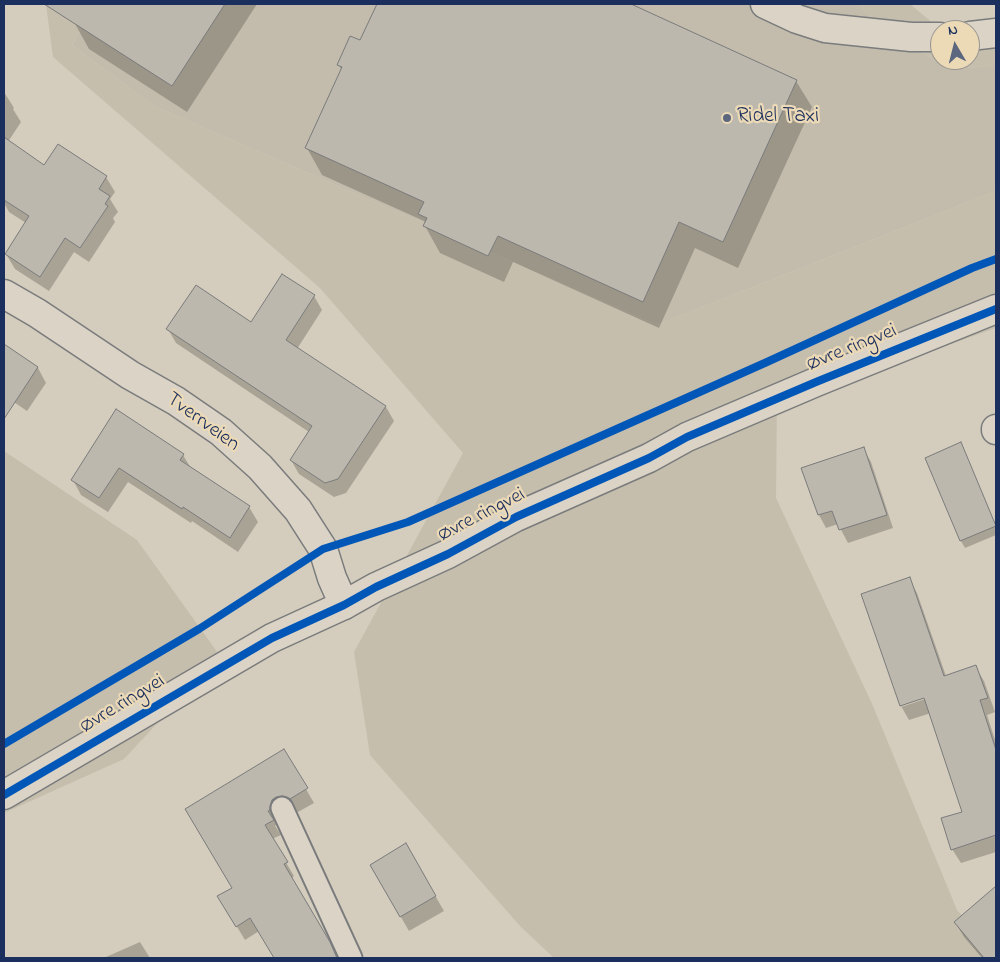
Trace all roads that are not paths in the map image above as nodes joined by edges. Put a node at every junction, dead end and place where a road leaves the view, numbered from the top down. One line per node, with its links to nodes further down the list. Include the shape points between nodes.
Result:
1 (766, 4): 4 (street, via 826,28)
2 (996, 34): 3 (street)
3 (980, 35)
4 (930, 37)
5 (4, 294): 7 (street, Tverrveien, via 221,432 260,467 298,510 323,549)
6 (996, 309): 7 (street, Øvre ringvei, via 687,437 649,458 516,517)
7 (344, 605): 8 (street, Øvre ringvei, via 272,638)
8 (4, 796)
9 (282, 808): 10 (lane)
10 (351, 958)

